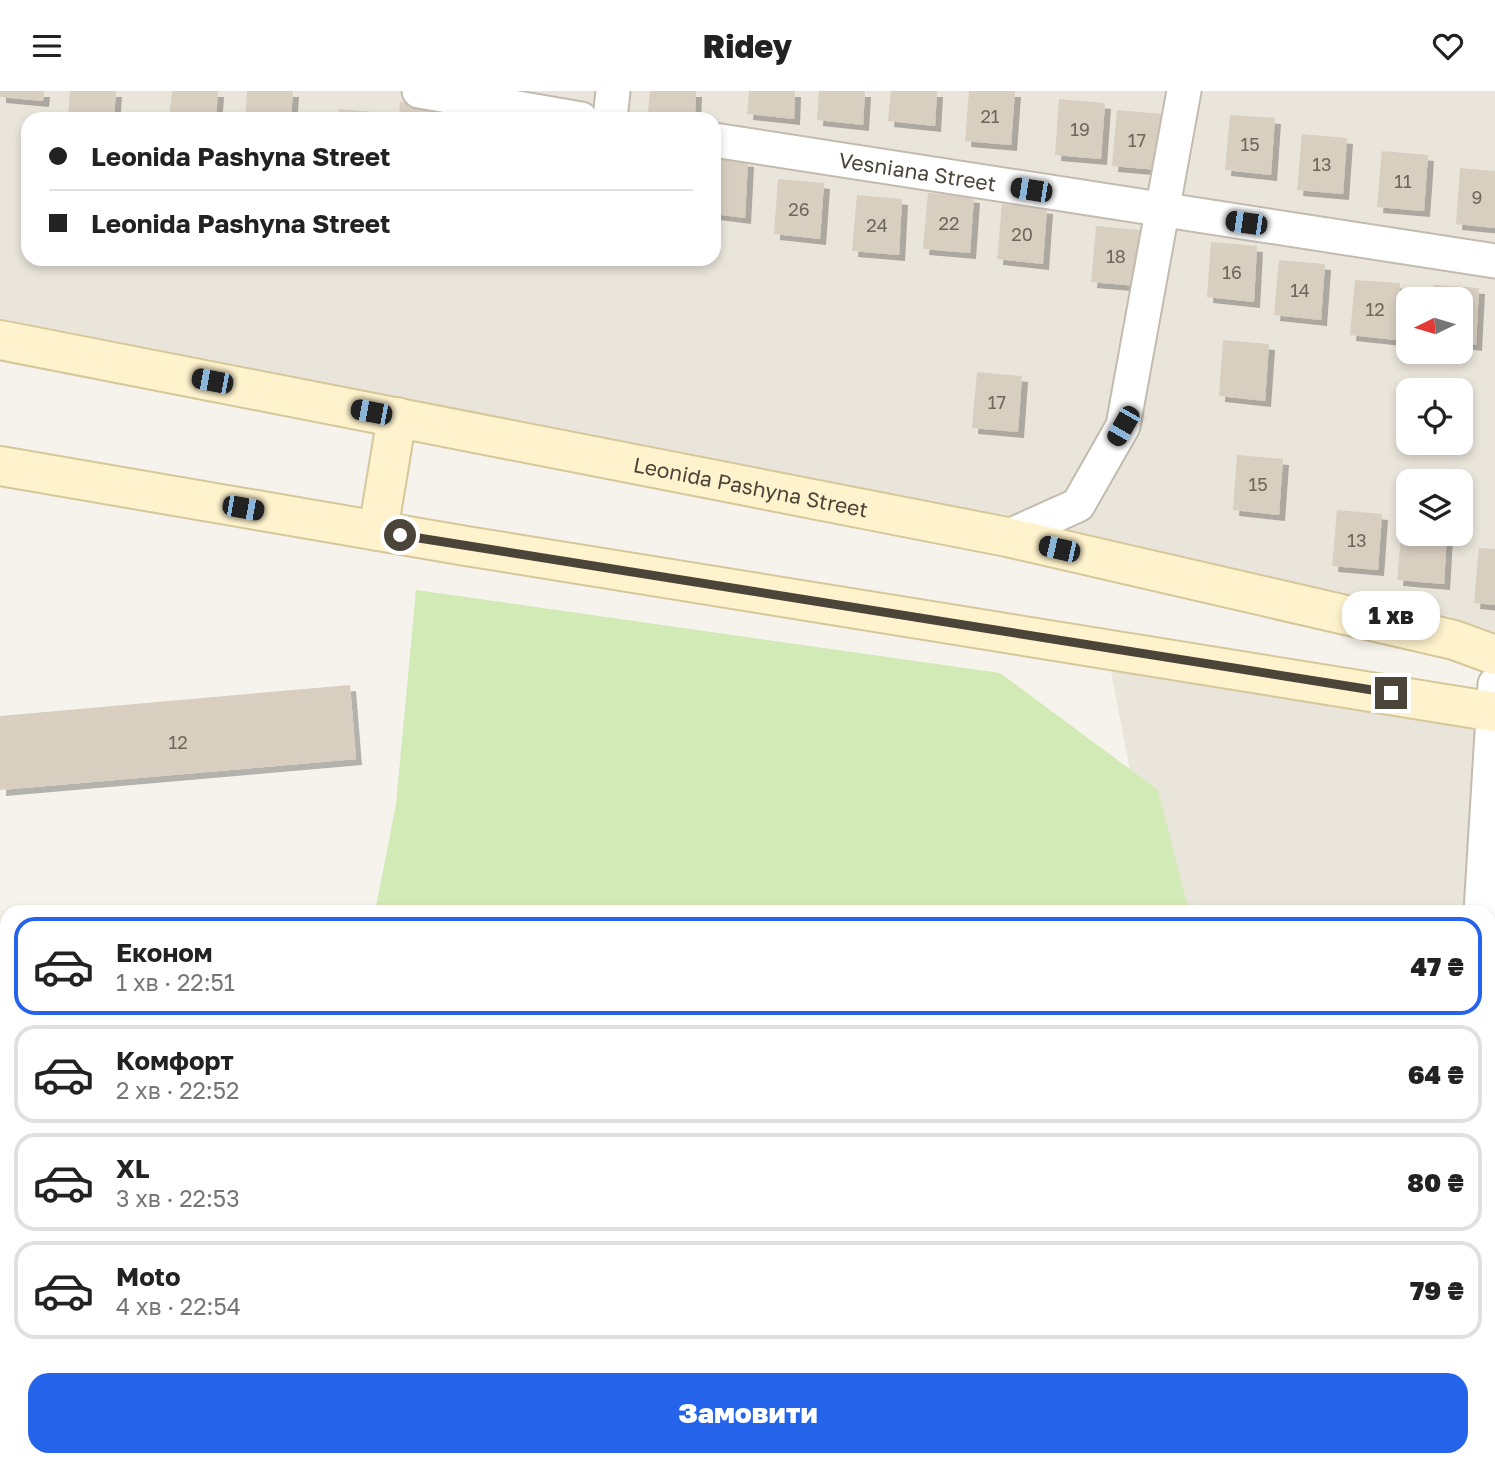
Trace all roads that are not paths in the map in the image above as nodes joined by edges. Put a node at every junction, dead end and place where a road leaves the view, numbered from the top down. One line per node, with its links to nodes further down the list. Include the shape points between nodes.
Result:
1 (419, 91): 4 (street)
2 (613, 91): 5 (street)
3 (1184, 91): 7 (street)
4 (540, 112)
5 (611, 112)
6 (721, 141): 7 (street, Vesniana Street)
7 (1163, 211): 8 (street, Vesniana Street); 13 (street, via 1123,426 1078,505)
8 (1495, 261)
9 (0, 340): 10 (main road, Leonida Pashyna Street)
10 (397, 417): 12 (main road); 13 (main road, Leonida Pashyna Street)
11 (0, 466): 12 (main road)
12 (378, 531): 15 (main road)
13 (1007, 537): 14 (main road, Leonida Pashyna Street, via 1454,640)
14 (1495, 655)
15 (1495, 702): 16 (street)
16 (1481, 905)

